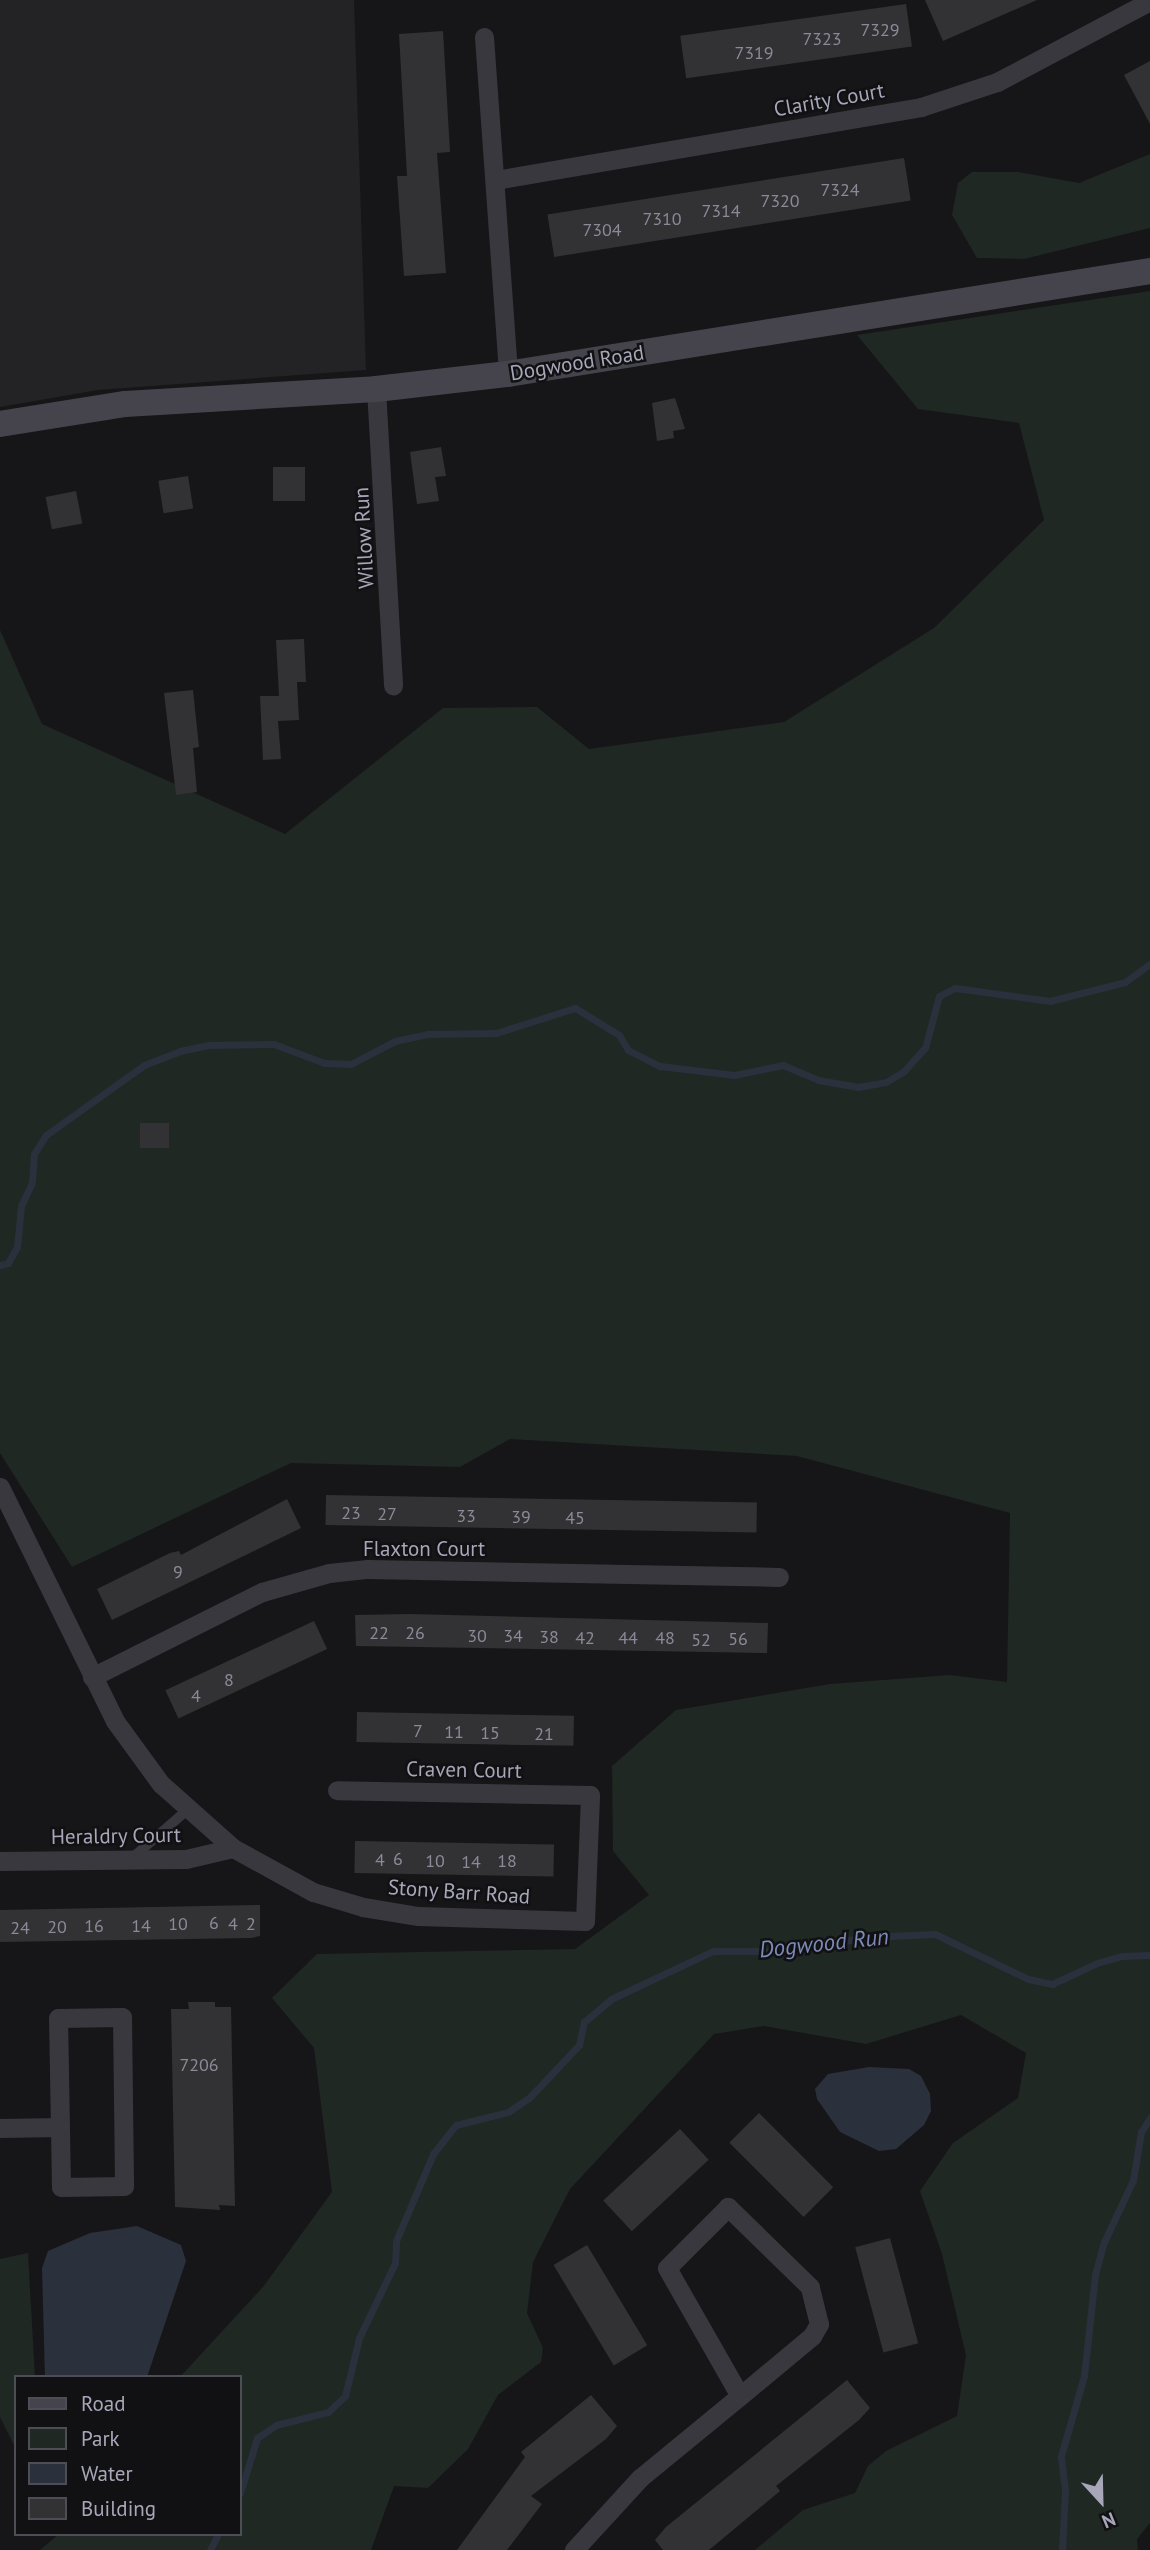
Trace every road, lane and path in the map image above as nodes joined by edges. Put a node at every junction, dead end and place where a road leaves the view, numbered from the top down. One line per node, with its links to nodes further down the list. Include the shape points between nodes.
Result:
1 (1150, 1): 3 (street, Clarity Court, via 997,82 921,107)
2 (484, 37): 3 (street)
3 (495, 180): 5 (street)
4 (1150, 271): 5 (street, Dogwood Road)
5 (508, 374): 6 (street, Dogwood Road)
6 (376, 389): 7 (street, Dogwood Road, via 125,404); 8 (street, Willow Run)
7 (0, 424)
8 (393, 686)
9 (0, 1487): 11 (street, Stony Barr Road)
10 (779, 1577): 11 (street, Flaxton Court, via 368,1569 328,1573 262,1592)
11 (92, 1677): 14 (street, Stony Barr Road, via 138,1755)
12 (337, 1790): 13 (street, Craven Court)
13 (590, 1794): 15 (street, Stony Barr Road, via 585,1921 418,1916 363,1907 313,1892)
14 (186, 1811): 15 (street, Stony Barr Road); 16 (lane)
15 (233, 1847): 16 (street, Heraldry Court, via 187,1859)
16 (129, 1860): 17 (street, Heraldry Court)
17 (0, 1861)
18 (60, 2127): 18 (street, via 61,2187 124,2186 122,2017 58,2018); 19 (street)
19 (0, 2128)
20 (740, 2396): 20 (street, via 812,2336 819,2323 810,2287 728,2207 667,2268); 21 (street, via 640,2478)
21 (573, 2550)

